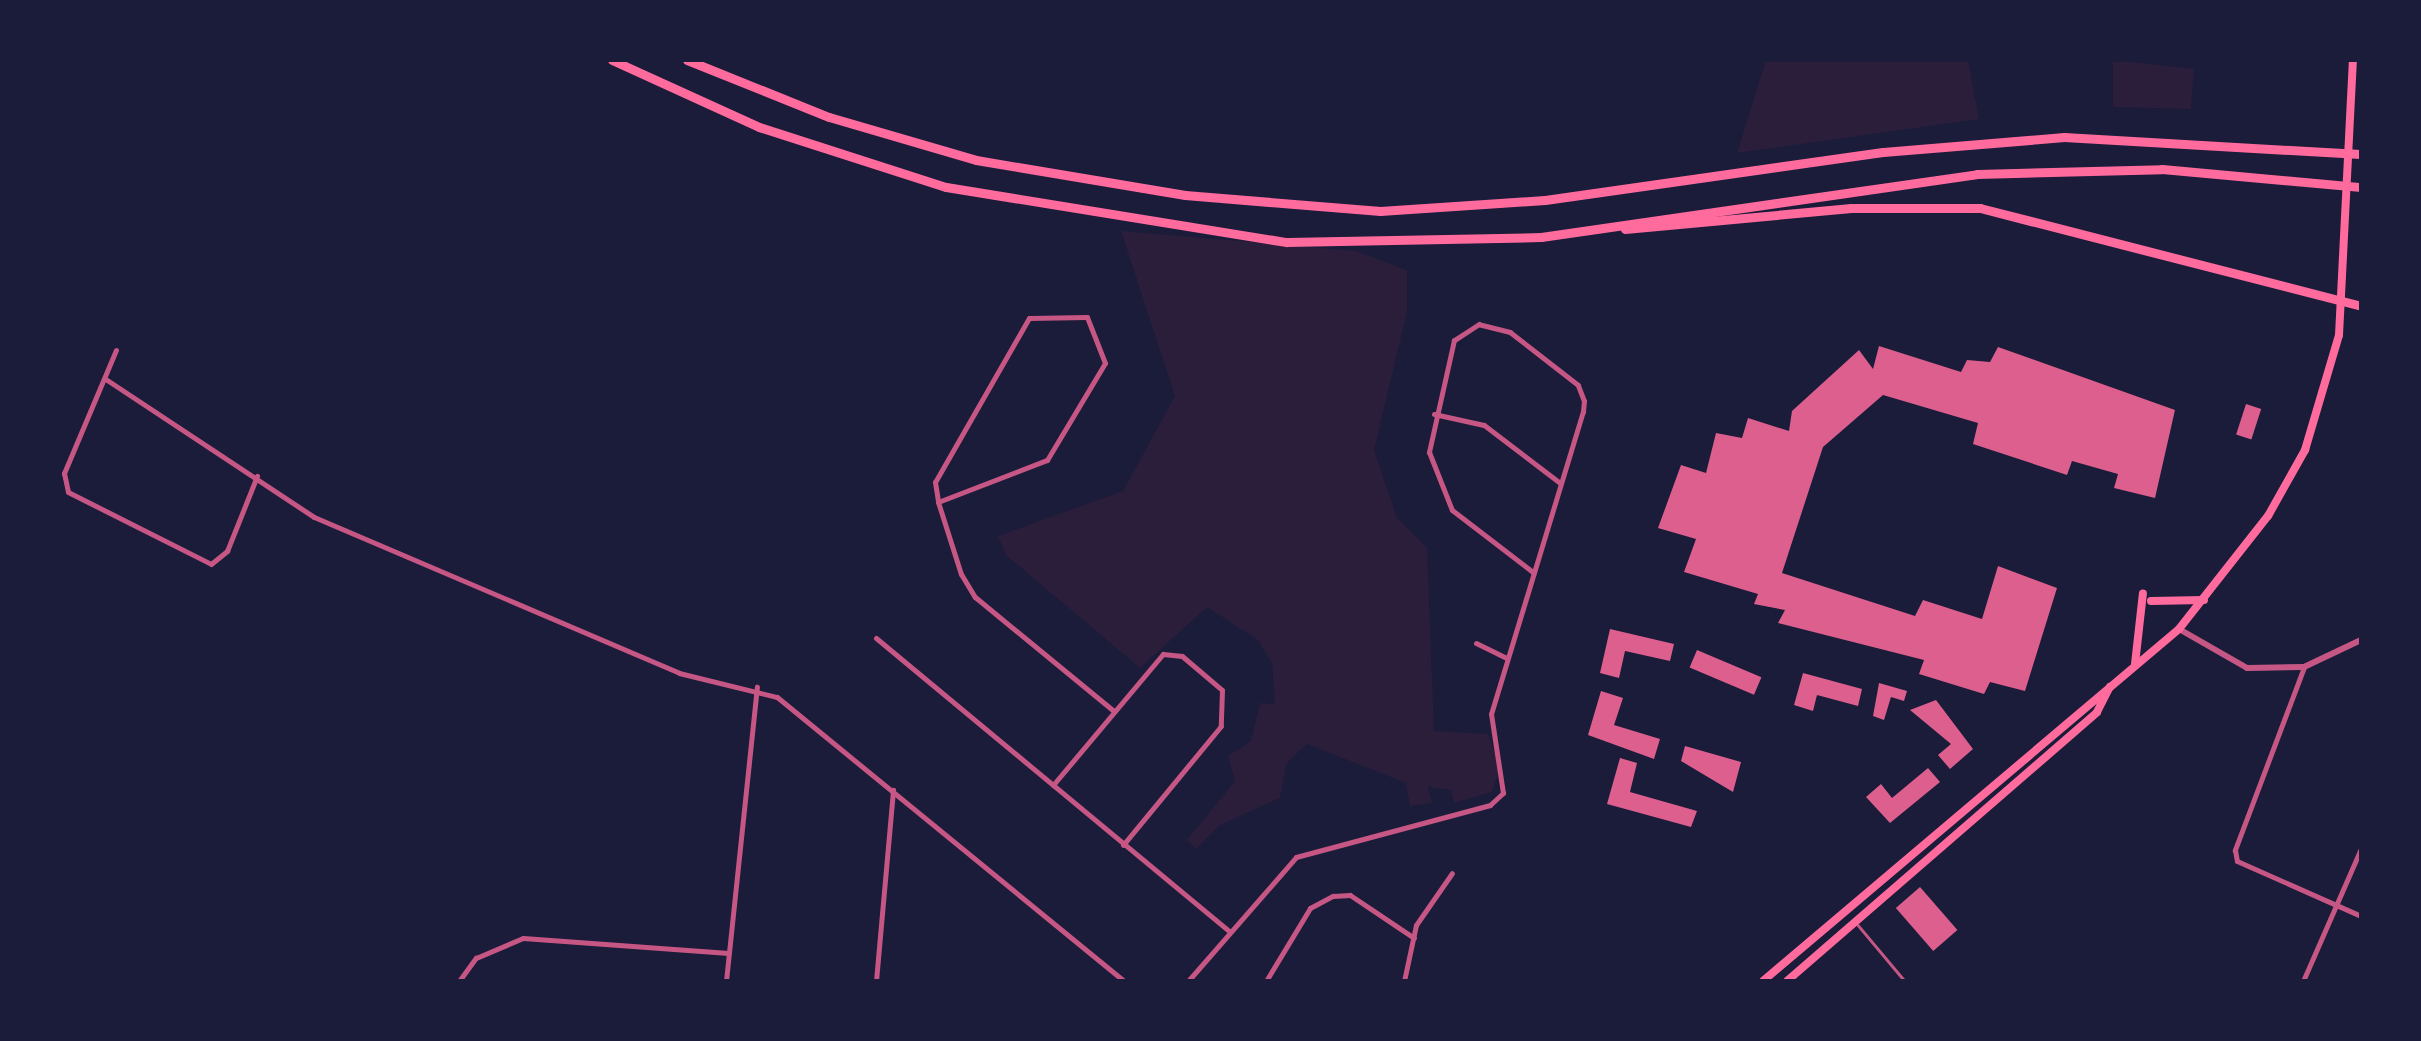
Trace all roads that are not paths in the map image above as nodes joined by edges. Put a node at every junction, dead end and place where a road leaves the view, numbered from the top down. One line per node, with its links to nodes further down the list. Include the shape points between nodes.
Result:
1 (612, 60): 6 (highway, via 818,148 1097,216 1376,244)
2 (687, 60): 4 (highway, via 829,117 976,160 1185,195 1380,211 1545,200 1976,143)
3 (2354, 60): 7 (main road)
4 (2361, 152)
5 (2361, 187): 6 (highway, via 2162,168 1996,173)
6 (1612, 228): 7 (highway, via 1980,208)
7 (2342, 306): 8 (highway); 18 (main road, via 2305,450)
8 (2361, 306)
9 (116, 350): 10 (street)
10 (107, 380): 12 (street); 12 (street, via 64,473 72,495 211,564 226,552)
11 (1434, 414): 13 (street, via 1484,425); 13 (street, via 1457,335 1479,324 1503,327 1582,391); 15 (street, via 1429,452 1447,504)
12 (256, 476): 26 (street, via 314,517 679,673)
13 (1560, 483): 15 (street)
14 (938, 502): 14 (street, via 938,469 1029,318 1088,317 1106,363 1047,460); 28 (street, via 975,597)
15 (1534, 573): 23 (street)
16 (2143, 593): 25 (main road, via 2145,633)
17 (2151, 600): 18 (main road)
18 (2204, 600): 19 (main road)
19 (2179, 628): 24 (street, via 2234,666); 25 (main road)
20 (876, 638): 29 (street)
21 (2361, 640): 24 (street)
22 (1476, 643): 23 (street)
23 (1507, 658): 38 (street, via 1490,725 1505,789 1490,805 1301,854)
24 (2304, 666): 34 (street, via 2235,850 2237,861)
25 (2133, 668): 27 (main road)
26 (758, 686): 30 (street); 40 (street)
27 (2110, 687): 35 (main road); 37 (main road, via 2097,712)
28 (1114, 711): 29 (street); 31 (street, via 1170,652 1228,703 1216,733)
29 (1054, 785): 31 (street)
30 (893, 790): 41 (street); 46 (street)
31 (1123, 844): 38 (street)
32 (2361, 848): 34 (street)
33 (1452, 873): 39 (street)
34 (2336, 907): 36 (street); 53 (street)
35 (1845, 912): 37 (lane); 50 (main road)
36 (2361, 916)
37 (1855, 922): 51 (main road); 52 (lane)
38 (1229, 931): 47 (street)
39 (1414, 938): 48 (street, via 1350,895 1333,896 1310,908); 49 (street)
40 (728, 952): 42 (street, via 522,938 476,958); 43 (street)
41 (877, 973): 44 (street); 45 (street)
42 (460, 981)
43 (726, 981)
44 (876, 981)
45 (888, 981)
46 (1124, 981)
47 (1188, 981)
48 (1266, 981)
49 (1404, 981)
50 (1764, 981)
51 (1787, 981)
52 (1905, 981)
53 (2302, 981)

